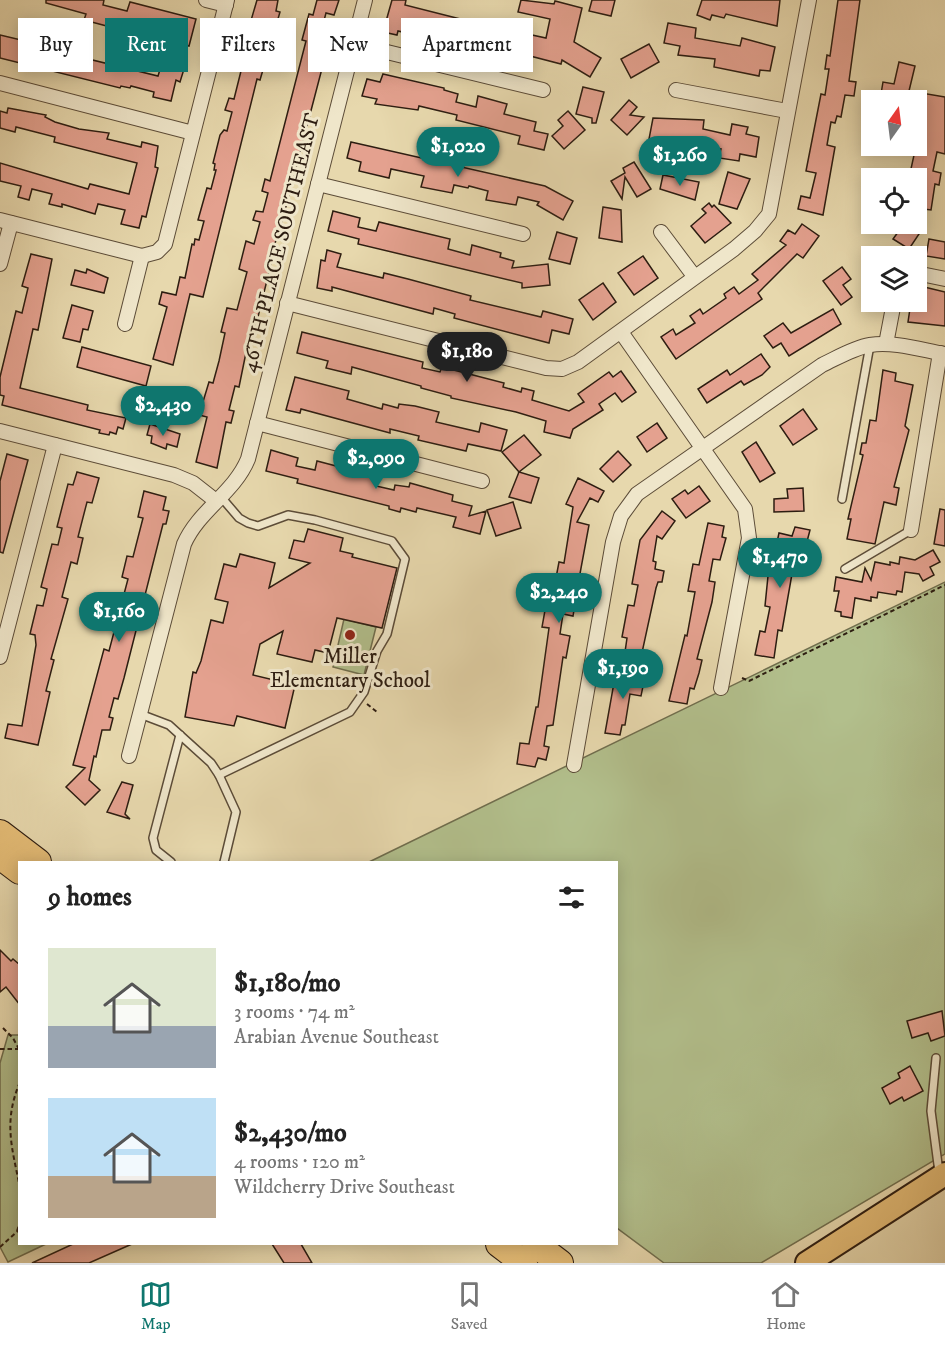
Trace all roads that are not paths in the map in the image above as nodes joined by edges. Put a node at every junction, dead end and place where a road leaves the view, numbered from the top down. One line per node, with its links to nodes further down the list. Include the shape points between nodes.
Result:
1 (206, 0): 4 (street)
2 (364, 0): 5 (street, 46TH PLACE SOUTHEAST)
3 (809, 0): 11 (street)
4 (226, 3): 12 (street)
5 (360, 18)
6 (389, 53): 9 (street)
7 (347, 72): 13 (street, 46TH PLACE SOUTHEAST)
8 (0, 83): 12 (street)
9 (543, 90)
10 (676, 90): 11 (street)
11 (787, 111): 20 (street, via 768,214 734,249)
12 (193, 133): 17 (street, via 165,244 157,252)
13 (318, 184): 16 (street); 22 (street, 46TH PLACE SOUTHEAST)
14 (5, 221): 17 (street); 18 (street)
15 (661, 231): 20 (street)
16 (523, 234)
17 (142, 256): 24 (street)
18 (0, 264)
19 (927, 275): 21 (street)
20 (694, 276): 25 (street)
21 (945, 279)
22 (287, 303): 25 (street, via 546,368 562,369 578,363); 29 (street, 46TH PLACE SOUTHEAST)
23 (892, 312): 26 (street)
24 (125, 324)
25 (621, 332): 32 (street)
26 (886, 344): 27 (street); 28 (street)
27 (870, 345): 32 (street, via 822,365); 35 (lane)
28 (943, 354): 36 (street)
29 (257, 423): 33 (street); 34 (street, 46TH PLACE SOUTHEAST, via 243,470)
30 (0, 431): 31 (street)
31 (55, 445): 34 (street, via 174,475); 38 (street)
32 (703, 447): 39 (street, via 745,509 749,528); 43 (street, via 637,494 621,516 613,542)
33 (482, 481)
34 (218, 499): 40 (street, 46TH PLACE SOUTHEAST, via 192,528 184,544); 44 (lane, via 239,518 258,526 288,515 383,537 392,541 405,559 387,634 377,651 372,674 350,712)
35 (842, 499)
36 (912, 530): 37 (lane)
37 (845, 569)
38 (0, 657)
39 (721, 688)
40 (140, 714): 41 (lane, via 169,725); 42 (street, 46TH PLACE SOUTHEAST)
41 (180, 735): 44 (lane); 48 (lane, via 153,838 156,850)
42 (129, 756)
43 (574, 765)
44 (219, 775): 49 (lane, via 236,812)
45 (0, 833): 47 (highway)
46 (0, 856): 50 (highway)
47 (37, 861)
48 (170, 861)
49 (224, 861)
50 (18, 870)
51 (936, 1058): 52 (lane, via 930,1111)
52 (943, 1176): 57 (main road)
53 (501, 1245): 55 (highway)
54 (535, 1245): 56 (highway)
55 (524, 1263)
56 (560, 1263)
57 (807, 1263)

